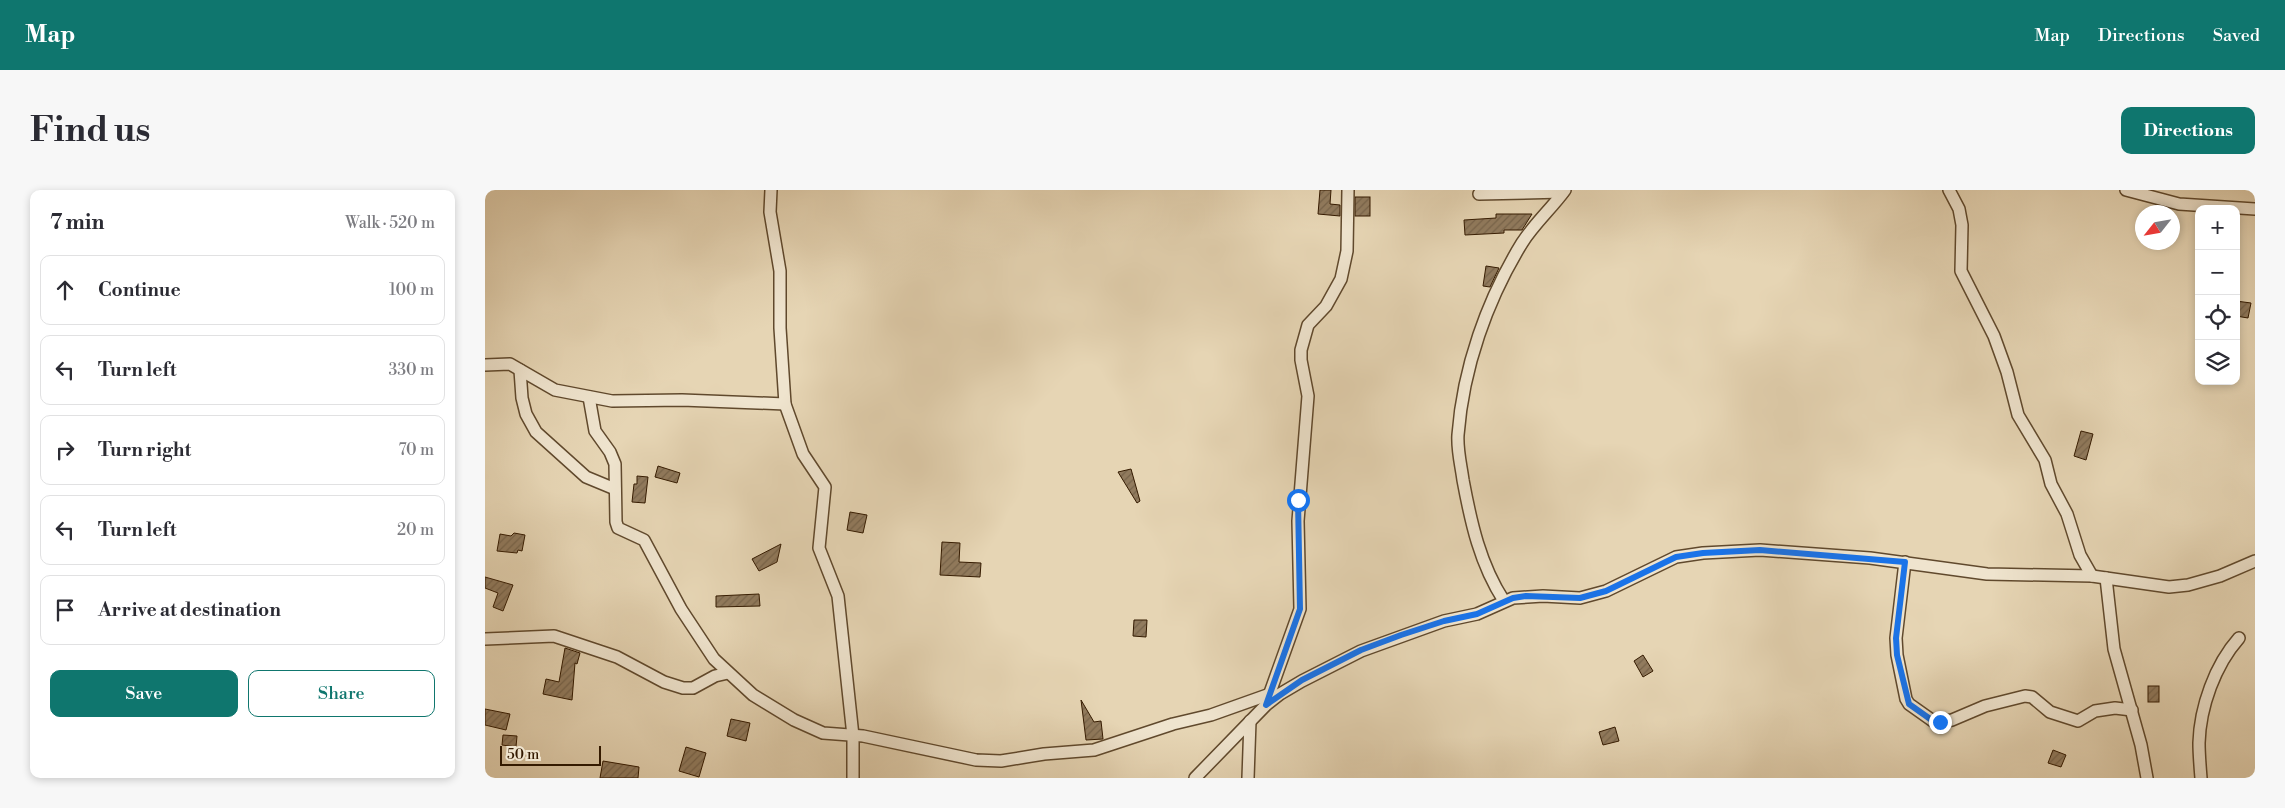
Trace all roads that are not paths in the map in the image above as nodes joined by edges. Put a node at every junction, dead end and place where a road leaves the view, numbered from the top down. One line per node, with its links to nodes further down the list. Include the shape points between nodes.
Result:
1 (771, 190): 11 (street, via 770,212 781,271 780,328)
2 (1348, 190): 23 (street, via 1347,251 1341,279 1327,306 1308,325 1301,350 1308,396 1298,521 1300,609)
3 (1949, 190): 17 (street, via 1963,224 1961,271 1993,336 2018,415 2045,460 2051,484 2067,514 2079,555)
4 (2127, 190): 7 (street, via 2179,204)
5 (1564, 191): 6 (street); 19 (street, via 1525,239 1490,305 1476,344 1463,399 1458,436 1468,510 1488,574)
6 (1479, 194)
7 (2255, 209)
8 (485, 365): 9 (street, via 504,364)
9 (520, 370): 10 (street, via 551,388); 12 (street, via 526,414 536,432 585,477)
10 (589, 397): 11 (street, via 623,402 682,400); 12 (street, via 595,431 615,464)
11 (785, 404): 27 (street, via 803,454 825,485 819,548 837,596)
12 (615, 489): 22 (street, via 615,522 618,528 644,540 707,651)
13 (2255, 561): 15 (street)
14 (1905, 562): 17 (street, via 1987,574); 19 (street, via 1760,550 1703,553 1676,557 1606,591 1580,598 1526,596); 25 (street, via 1897,655 1906,699 1914,709 1940,722 2025,696 2050,712 2077,721 2095,710)
15 (2240, 569): 16 (street); 18 (street, via 2188,585 2169,587)
16 (2255, 571)
17 (2092, 576): 18 (street)
18 (2106, 578): 25 (street, via 2114,649)
19 (1504, 601): 24 (street, via 1477,614 1444,621 1361,650 1302,680)
20 (2239, 638): 32 (street, via 2223,658 2202,718 2199,743)
21 (485, 639): 22 (street, via 554,636 617,657 664,682 683,688 693,688 716,675)
22 (728, 674): 27 (street, via 753,695 794,720 823,733)
23 (1270, 694): 24 (street); 27 (street, via 1094,750 1001,761 977,760)
24 (1266, 705): 26 (street)
25 (2132, 710): 31 (street)
26 (1250, 721): 29 (street); 30 (street)
27 (853, 736): 28 (street)
28 (853, 778)
29 (1195, 778)
30 (1248, 778)
31 (2147, 778)
32 (2201, 778)

